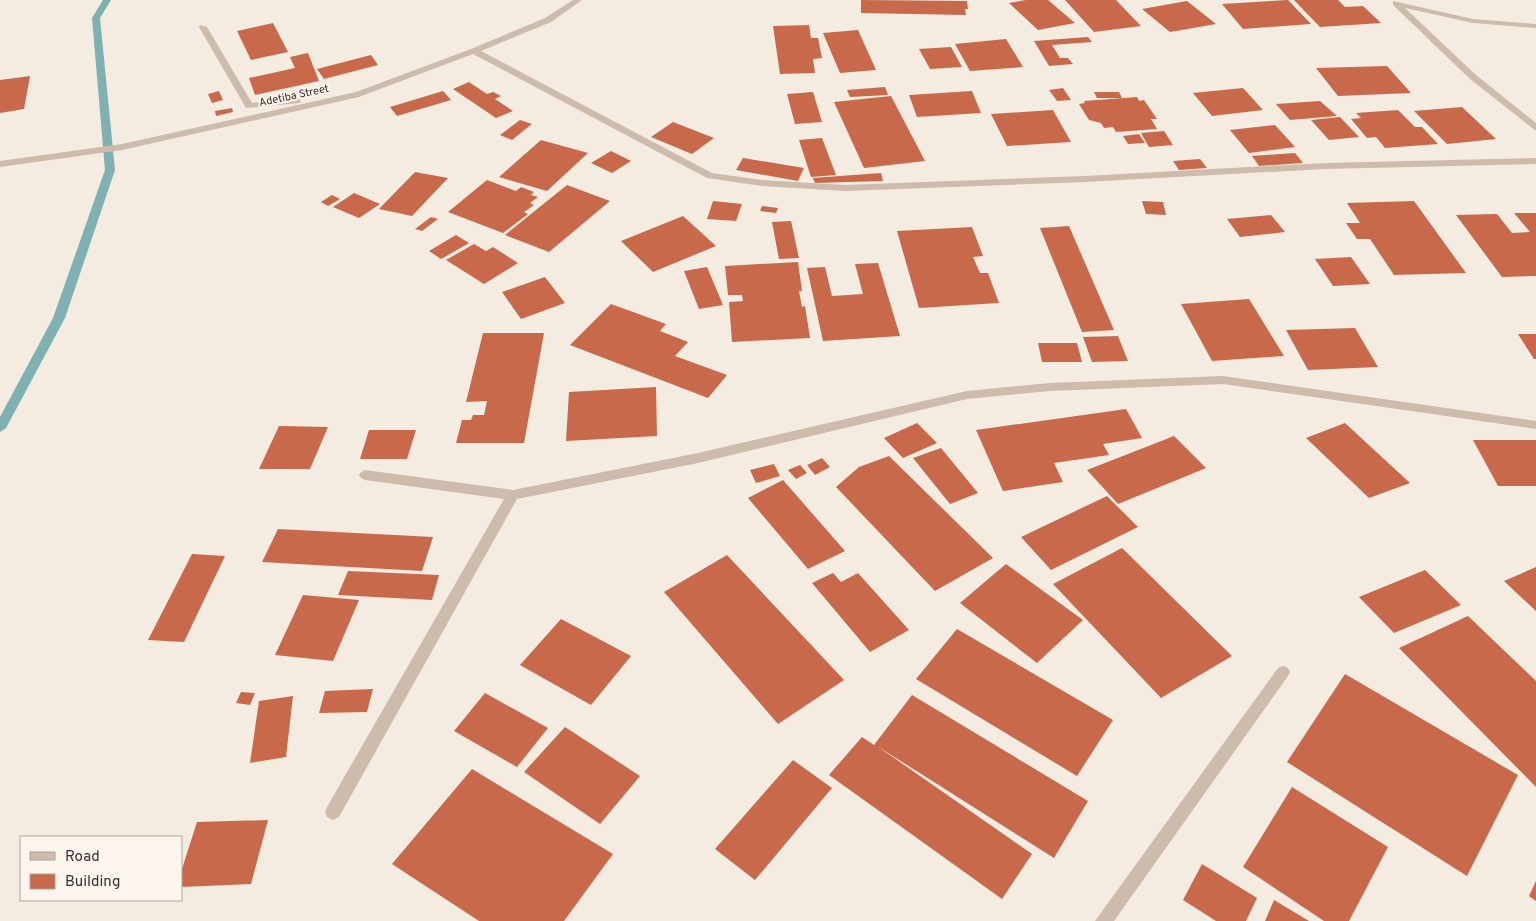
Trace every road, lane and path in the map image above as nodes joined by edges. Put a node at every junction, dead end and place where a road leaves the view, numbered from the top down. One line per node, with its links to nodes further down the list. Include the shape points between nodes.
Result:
1 (578, 0): 5 (street, Adetiba Street, via 548,20)
2 (1392, 2): 3 (street, via 1473,21); 7 (street, via 1473,77)
3 (1536, 26)
4 (203, 27): 6 (street, via 249,106)
5 (474, 51): 6 (street, Adetiba Street); 8 (street, via 710,176 762,182 845,188 1325,166)
6 (360, 94): 9 (street, Adetiba Street, via 122,146)
7 (1536, 128)
8 (1536, 161)
9 (0, 164)
10 (1536, 425): 12 (street, via 1223,380 1050,387 967,395 698,458)
11 (365, 475): 12 (street)
12 (513, 495): 14 (street)
13 (1283, 672): 15 (street)
14 (333, 812)
15 (1104, 921)

